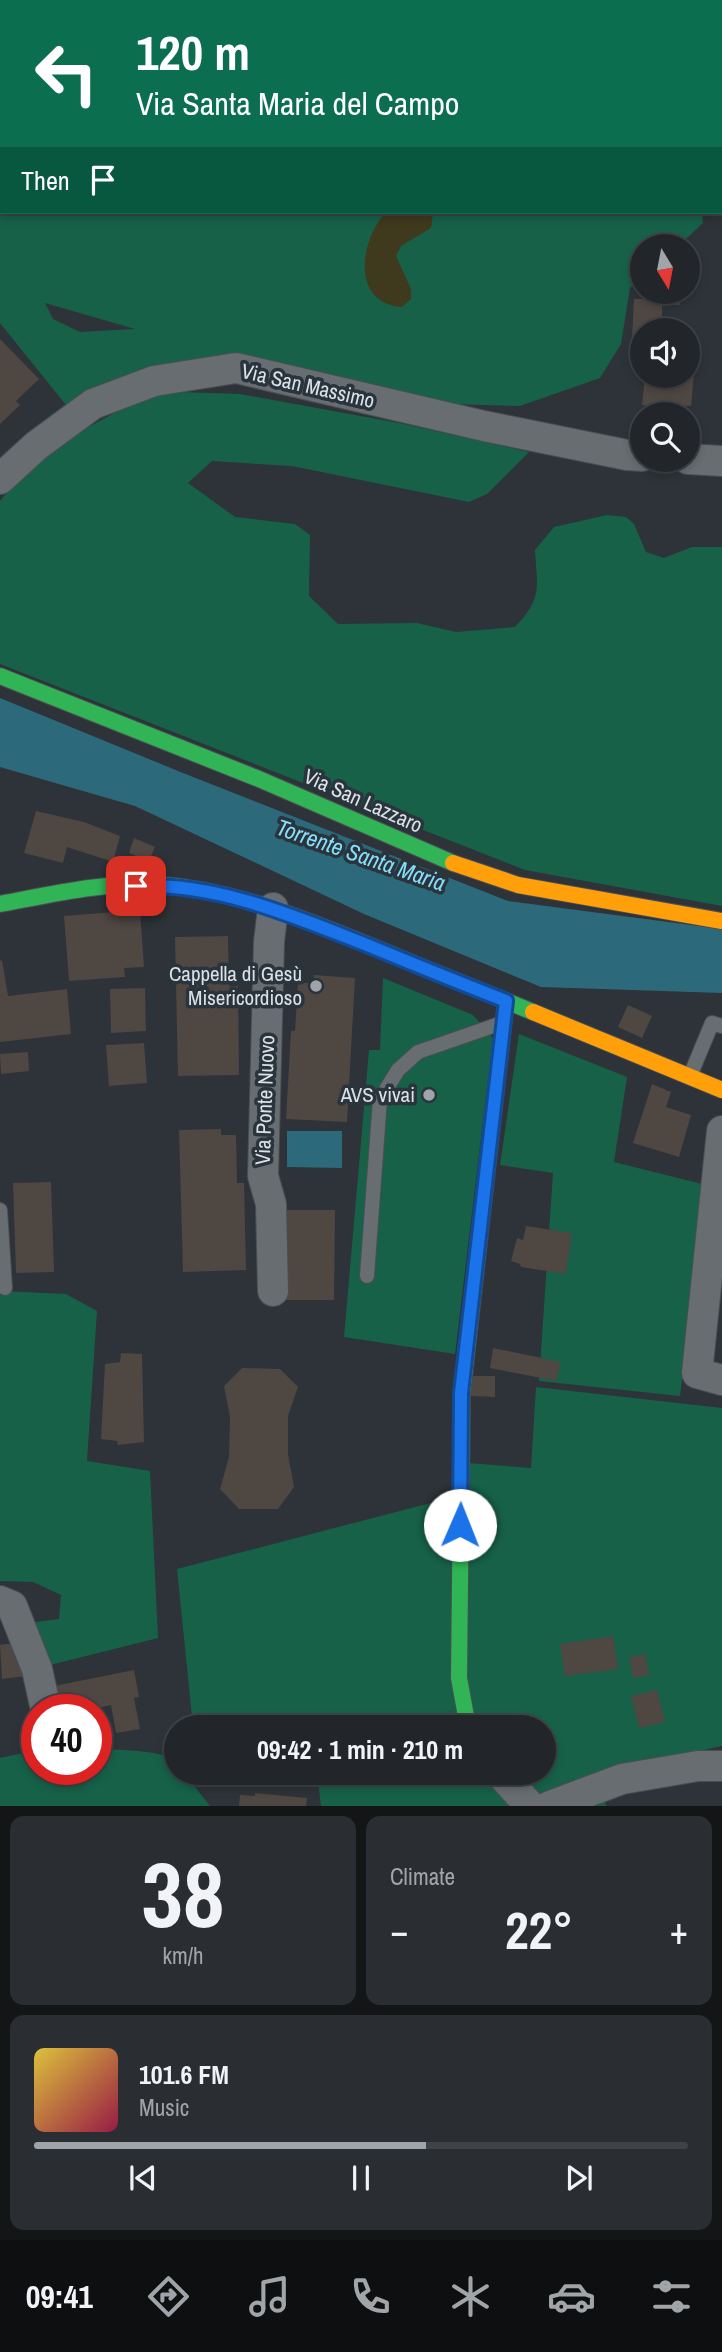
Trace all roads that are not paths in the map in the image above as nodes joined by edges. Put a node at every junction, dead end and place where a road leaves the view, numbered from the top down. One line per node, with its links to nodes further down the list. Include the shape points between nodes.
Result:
1 (630, 455): 4 (street, Via San Massimo, via 236,368 155,381 93,404)
2 (700, 459): 3 (street)
3 (722, 461)
4 (0, 479)
5 (0, 677): 8 (street, Via San Lazzaro, via 259,779 458,865 518,885)
6 (0, 904): 7 (street, via 88,888 161,885)
7 (273, 908): 9 (street); 18 (street, Via Ponte Nuovo, via 263,1176 271,1204)
8 (722, 921)
9 (506, 1001): 10 (street); 12 (street)
10 (504, 1023): 16 (lane, via 418,1052 398,1070 380,1098); 22 (street, via 461,1393 459,1678)
11 (722, 1027): 12 (lane, via 712,1023)
12 (690, 1077): 13 (street)
13 (722, 1090)
14 (722, 1131): 19 (street, via 696,1373)
15 (0, 1210): 17 (lane)
16 (367, 1276)
17 (5, 1288)
18 (273, 1291)
19 (722, 1380)
20 (0, 1601): 21 (street, via 12,1606)
21 (42, 1694)
22 (466, 1715)
23 (722, 1766): 26 (street, via 622,1779)
24 (511, 1785): 25 (street)
25 (530, 1806)
26 (550, 1806)

